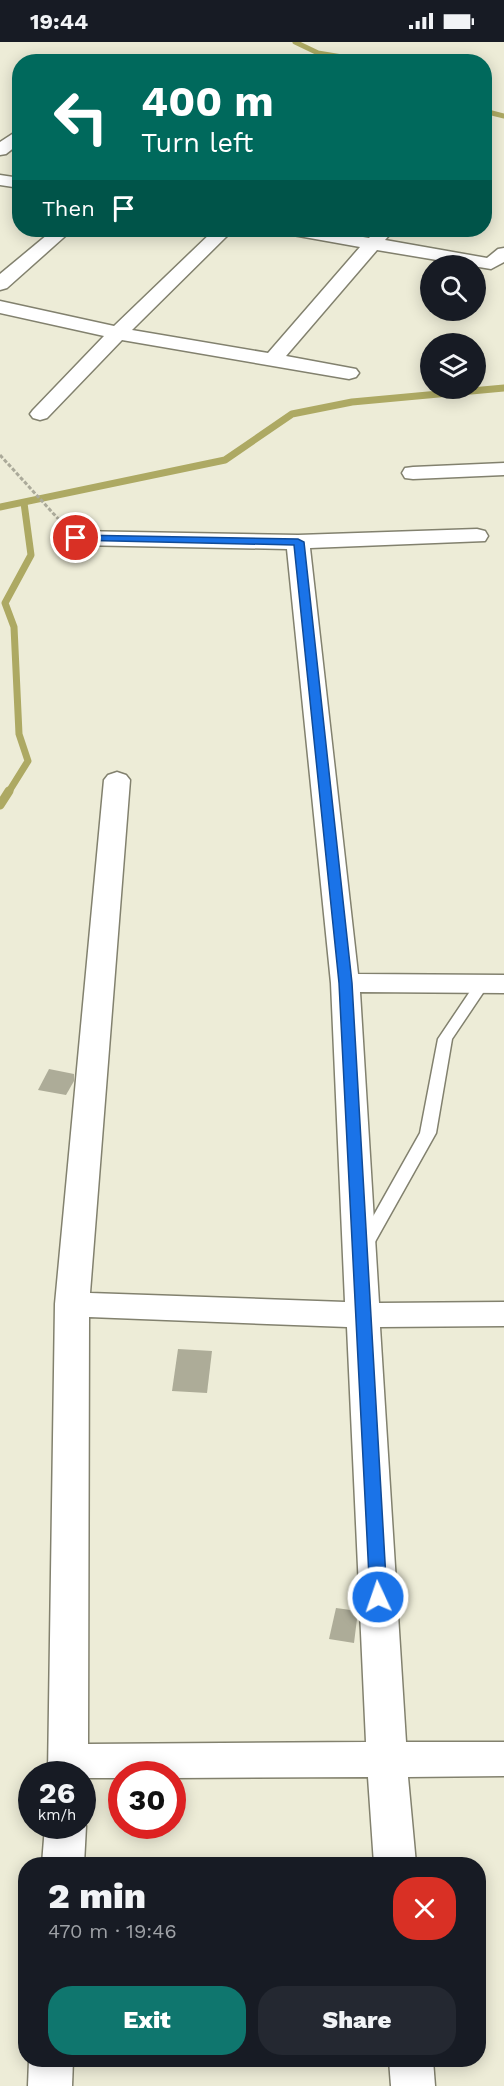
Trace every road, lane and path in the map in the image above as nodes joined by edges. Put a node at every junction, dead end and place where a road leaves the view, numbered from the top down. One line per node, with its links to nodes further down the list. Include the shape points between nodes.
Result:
1 (12, 140): 2 (street)
2 (0, 150)
3 (55, 237): 8 (street)
4 (217, 237): 10 (street)
5 (378, 237): 11 (street)
6 (383, 237): 7 (street, via 491,264)
7 (504, 253)
8 (0, 284)
9 (0, 306): 10 (street)
10 (118, 333): 11 (street); 13 (street)
11 (272, 360): 12 (street)
12 (349, 373)
13 (40, 414)
14 (0, 455): 18 (path)
15 (504, 469): 16 (street)
16 (413, 473)
17 (477, 536): 19 (street)
18 (76, 538): 19 (street)
19 (298, 542): 21 (street)
20 (117, 780): 24 (street)
21 (345, 983): 22 (street); 23 (street)
22 (493, 984): 23 (lane, via 445,1039 428,1133)
23 (359, 1255): 26 (street)
24 (72, 1304): 26 (street); 28 (street)
25 (504, 1314): 26 (street)
26 (363, 1315): 29 (street)
27 (504, 1759): 29 (street)
28 (69, 1761)
29 (387, 1761): 30 (street); 33 (street)
30 (96, 1767)
31 (64, 1839): 32 (street)
32 (63, 1857)
33 (394, 1857)
34 (51, 2067): 36 (street)
35 (412, 2067): 37 (street)
36 (50, 2086)
37 (414, 2086)

